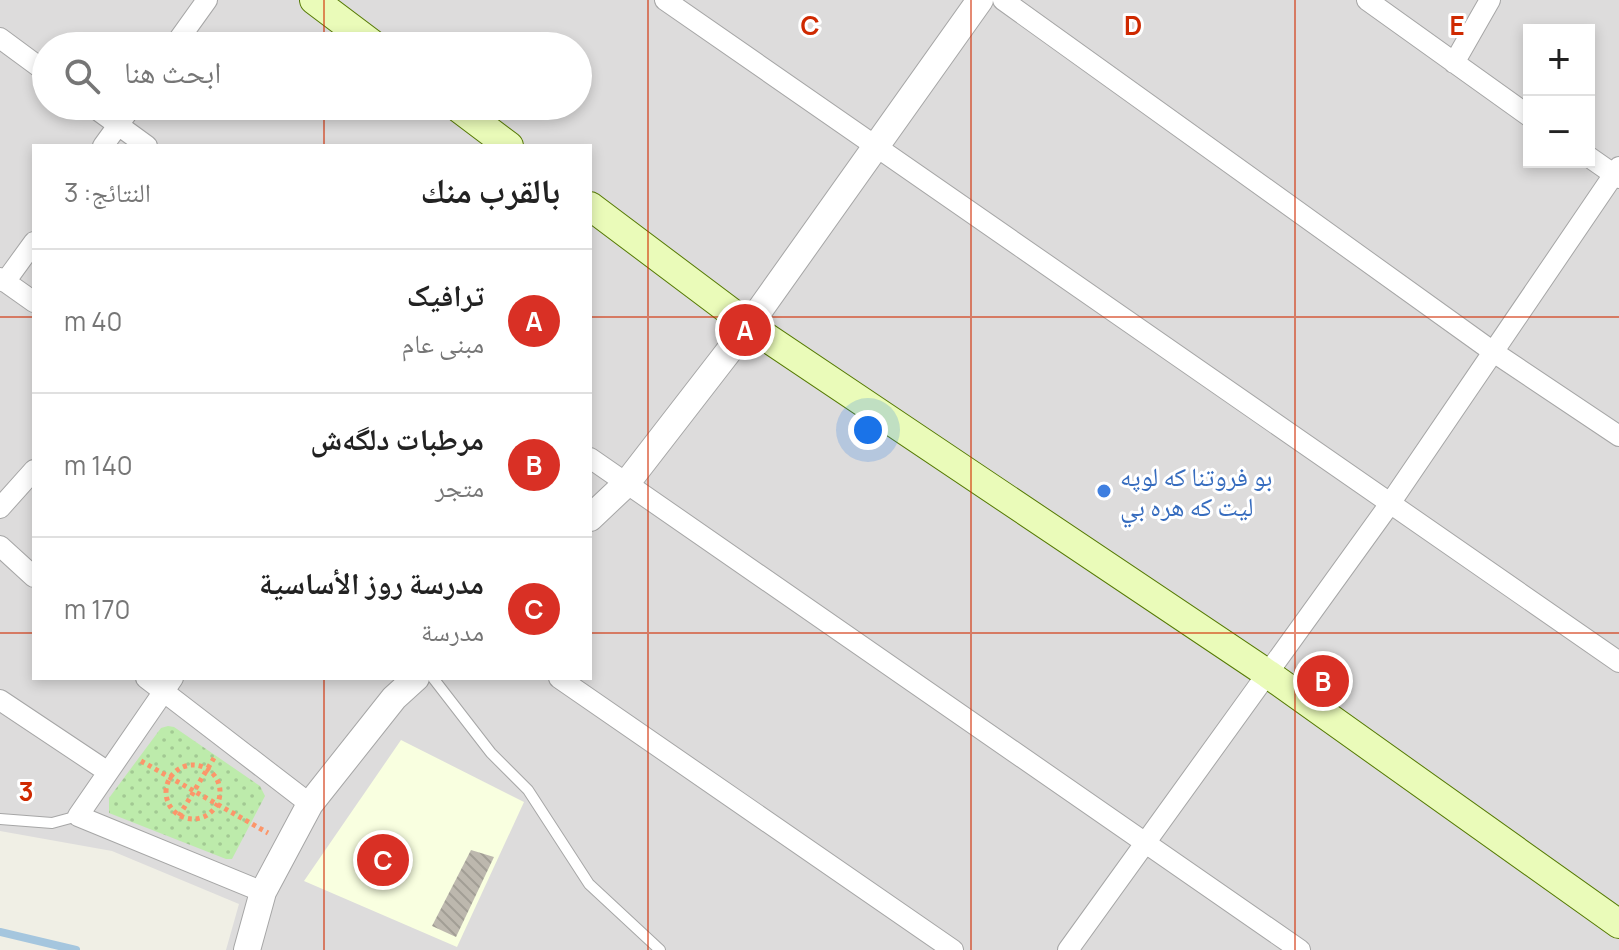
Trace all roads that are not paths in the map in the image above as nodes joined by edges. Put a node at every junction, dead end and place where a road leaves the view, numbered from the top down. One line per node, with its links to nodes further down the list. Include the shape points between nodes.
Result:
1 (207, 0): 8 (street)
2 (314, 0): 9 (main road)
3 (665, 0): 21 (street)
4 (980, 0): 21 (street)
5 (1003, 0): 29 (street)
6 (1367, 0): 12 (street)
7 (1490, 0): 12 (street)
8 (184, 32)
9 (356, 32)
10 (0, 38): 11 (street)
11 (32, 62)
12 (1454, 63): 13 (street)
13 (1523, 112)
14 (111, 120): 17 (street)
15 (122, 120): 17 (street)
16 (475, 120): 20 (main road)
17 (118, 125): 18 (street); 19 (street)
18 (104, 144)
19 (144, 144)
20 (506, 144)
21 (875, 148): 28 (street); 34 (street)
22 (1595, 160): 23 (street)
23 (1617, 173): 29 (street)
24 (592, 207): 28 (main road)
25 (32, 244): 26 (street)
26 (3, 280): 27 (street)
27 (32, 301)
28 (749, 325): 33 (street); 40 (main road)
29 (1492, 351): 30 (street); 34 (street)
30 (1619, 436)
31 (592, 459): 33 (street)
32 (32, 472): 35 (street)
33 (626, 484): 36 (street); 50 (street)
34 (1389, 505): 39 (street); 40 (street)
35 (0, 508)
36 (592, 516)
37 (0, 546): 38 (street)
38 (32, 575)
39 (1619, 662)
40 (1268, 674): 50 (street); 52 (main road)
41 (414, 680): 47 (street)
42 (435, 680): 54 (lane, via 491,753 528,790 589,884)
43 (562, 680): 55 (street)
44 (168, 686): 46 (street); 47 (street, via 224,740)
45 (0, 700): 46 (street)
46 (108, 772): 48 (street)
47 (310, 804): 51 (street)
48 (78, 816): 49 (lane, via 52,823); 51 (street)
49 (0, 819)
50 (1146, 842): 56 (street); 57 (street)
51 (260, 903): 53 (street)
52 (1619, 924)
53 (247, 950)
54 (660, 950)
55 (953, 950)
56 (1068, 950)
57 (1300, 950)

